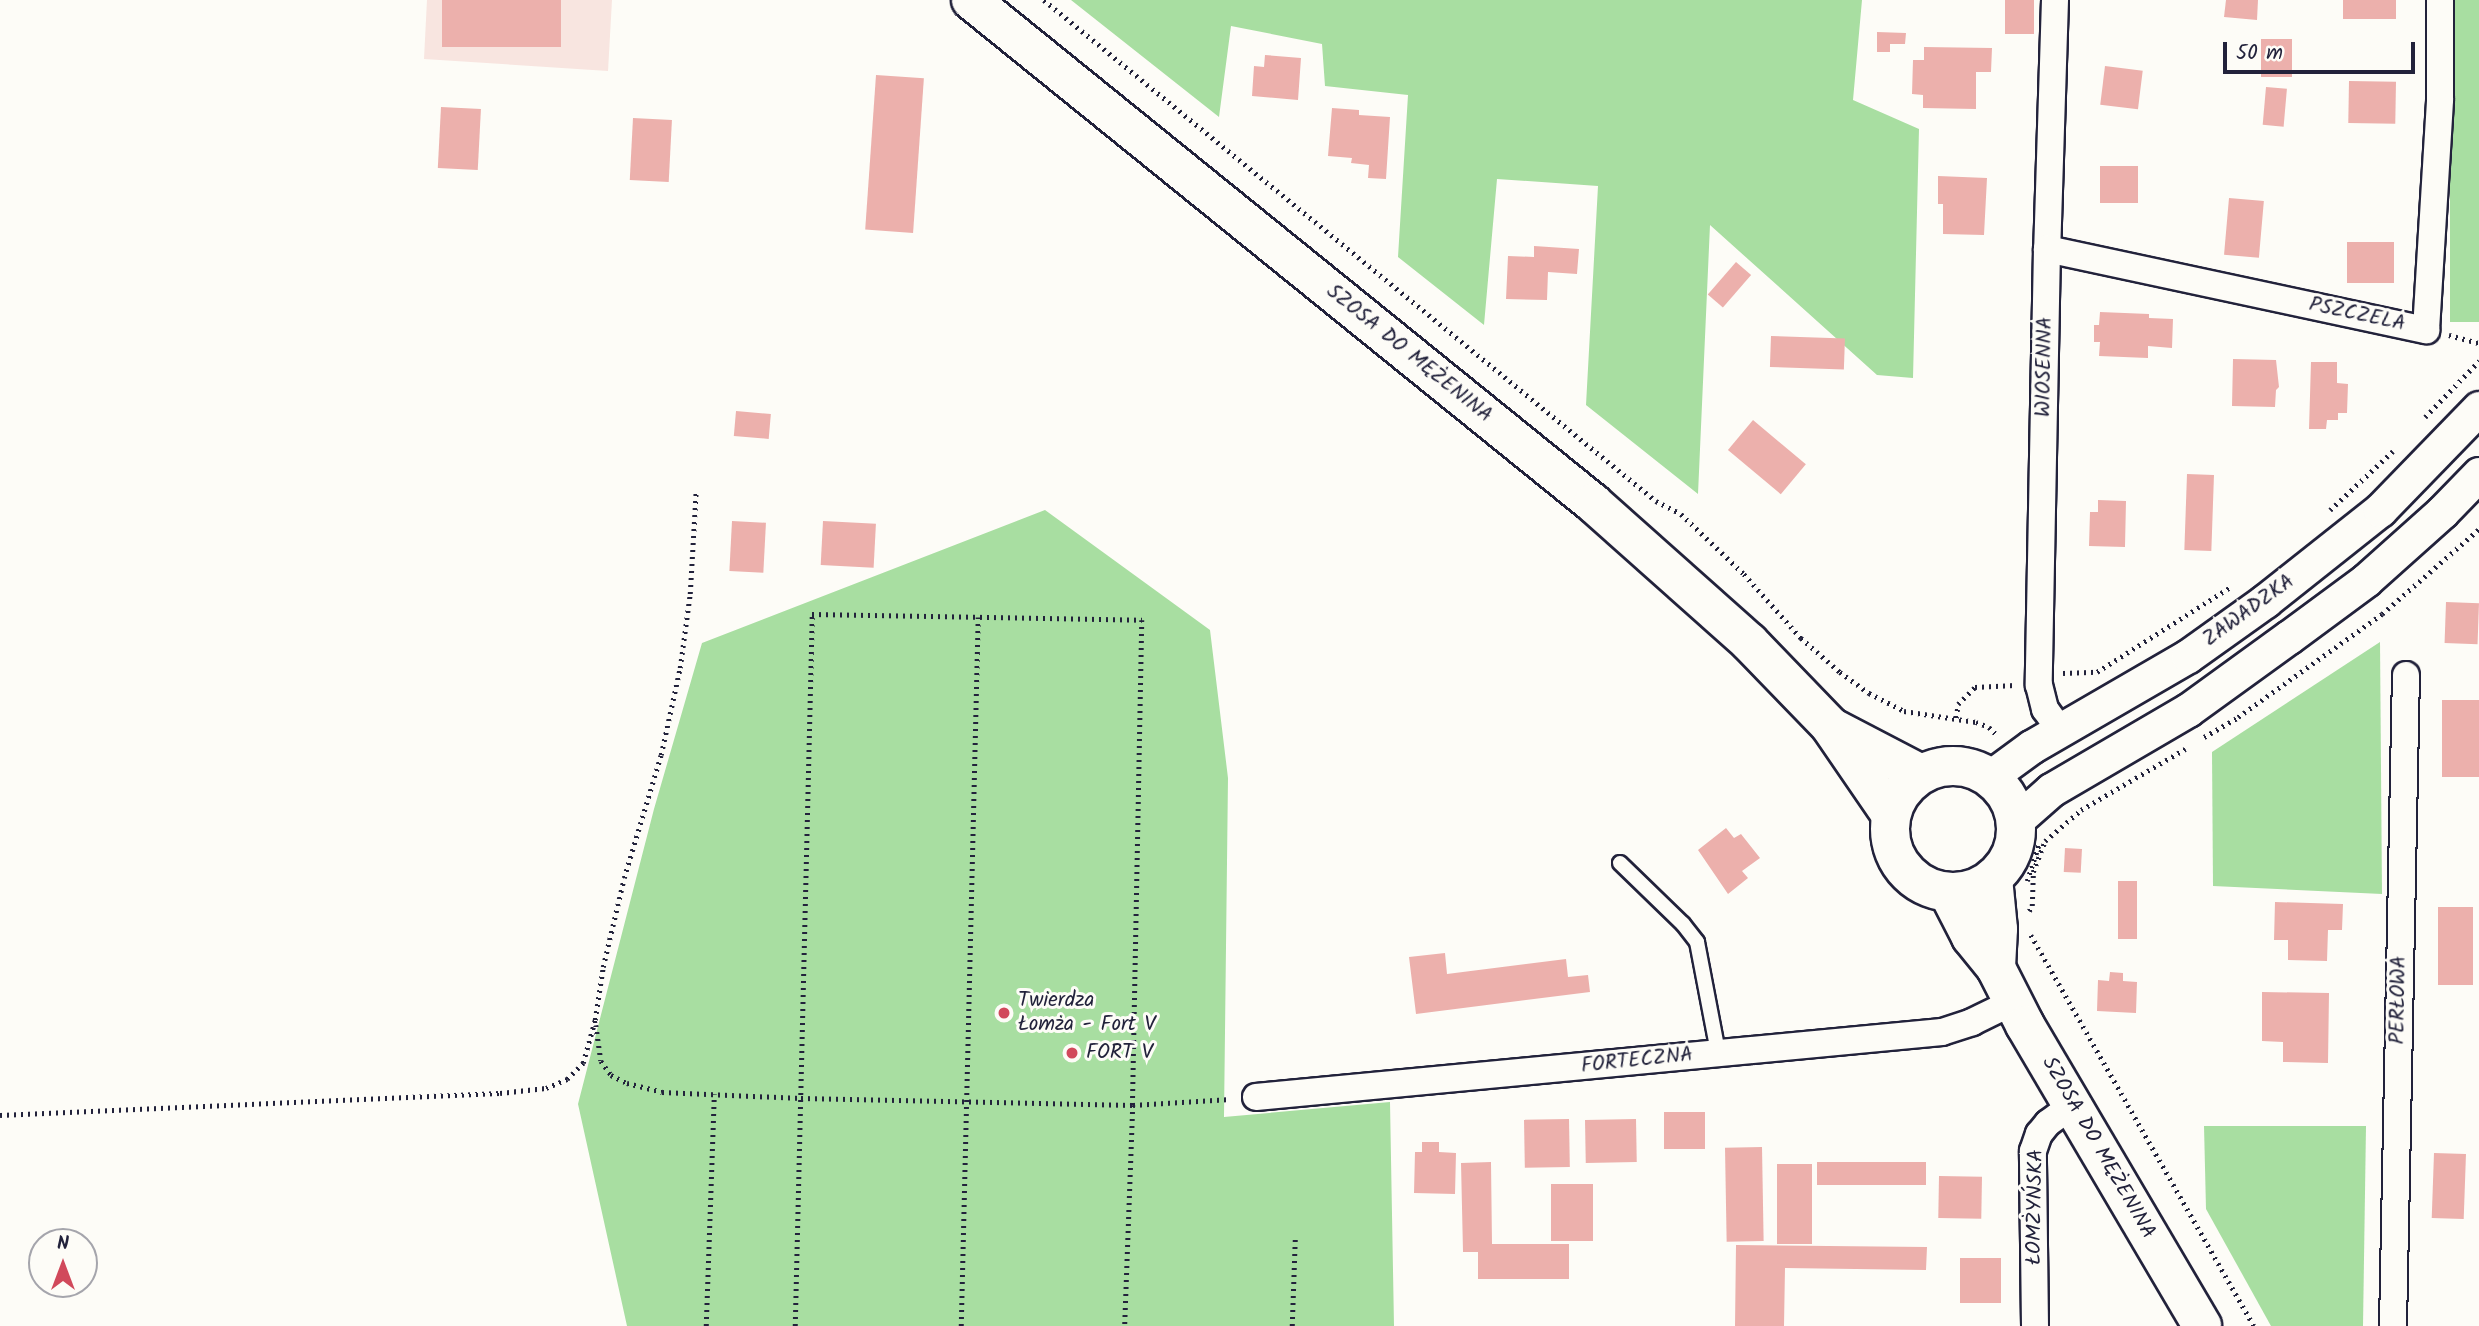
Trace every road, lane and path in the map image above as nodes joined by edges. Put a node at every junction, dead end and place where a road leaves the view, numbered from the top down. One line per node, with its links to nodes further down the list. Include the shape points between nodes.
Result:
1 (971, 0): 19 (main road, SZOSA DO MĘŻENINA, via 1593,503 1749,642)
2 (1044, 0): 21 (path, via 1656,501 1681,514 1744,573 1801,638 1869,693 1904,711 1989,727)
3 (2055, 0): 5 (street, WIOSENNA)
4 (2440, 0): 5 (street, PSZCZELA, via 2440,99 2426,330)
5 (2047, 249): 17 (street, WIOSENNA)
6 (2479, 361): 8 (path)
7 (2479, 408): 14 (street, ZAWADZKA, via 2380,510)
8 (2421, 421)
9 (2394, 450): 12 (path)
10 (2479, 474): 16 (street, via 2366,579)
11 (696, 490): 35 (path, via 680,668 661,755 624,878)
12 (2325, 514)
13 (2237, 582): 17 (path, via 2097,672)
14 (2265, 601): 16 (street); 20 (street, ZAWADZKA, via 2188,656)
15 (978, 617): 39 (path, via 812,614); 40 (path); 42 (path, via 1142,620)
16 (2290, 637): 23 (street, via 2188,709)
17 (2039, 671): 20 (street, WIOSENNA, via 2045,709)
18 (2406, 675): 53 (street, PERŁOWA)
19 (1829, 726): 22 (main road, SZOSA DO MĘŻENINA); 25 (main road, SZOSA DO MĘŻENINA)
20 (2060, 730): 21 (street, ZAWADZKA)
21 (2003, 757): 22 (main road); 26 (main road)
22 (1921, 774): 25 (main road, via 1902,791)
23 (2051, 790): 26 (street); 30 (path, via 2063,814 2046,831 2033,855 2027,879)
24 (2081, 810): 30 (path, via 2045,841 2033,872)
25 (1891, 815): 29 (main road, via 1889,833 1902,866 1930,888)
26 (2016, 821): 28 (main road, via 2012,852)
27 (1620, 863): 36 (lane, via 1697,942)
28 (1993, 878): 29 (main road, via 1972,890); 33 (main road, SZOSA DO MĘŻENINA)
29 (1948, 892): 33 (main road, SZOSA DO MĘŻENINA, via 1971,937)
30 (2028, 911): 31 (path)
31 (2029, 922)
32 (2030, 933): 52 (path)
33 (1996, 968): 34 (main road, SZOSA DO MĘŻENINA)
34 (2012, 1002): 36 (street, FORTECZNA, via 1942,1031); 41 (main road, SZOSA DO MĘŻENINA)
35 (595, 1020): 37 (path, via 601,1061 611,1075 662,1092); 43 (path, via 583,1063 567,1079 546,1087 500,1093)
36 (1718, 1052): 38 (street, FORTECZNA)
37 (715, 1094): 39 (path); 45 (path)
38 (1256, 1097): 42 (path)
39 (801, 1098): 40 (path); 46 (path)
40 (968, 1102): 42 (path); 47 (path)
41 (2074, 1104): 50 (street, ŁOMŻYŃSKA, via 2048,1123 2033,1151); 51 (main road, SZOSA DO MĘŻENINA)
42 (1133, 1105): 48 (path)
43 (0, 1115)
44 (1294, 1239): 49 (path)
45 (706, 1326)
46 (795, 1326)
47 (961, 1326)
48 (1125, 1326)
49 (1292, 1326)
50 (2035, 1326)
51 (2202, 1326)
52 (2254, 1326)
53 (2393, 1326)

